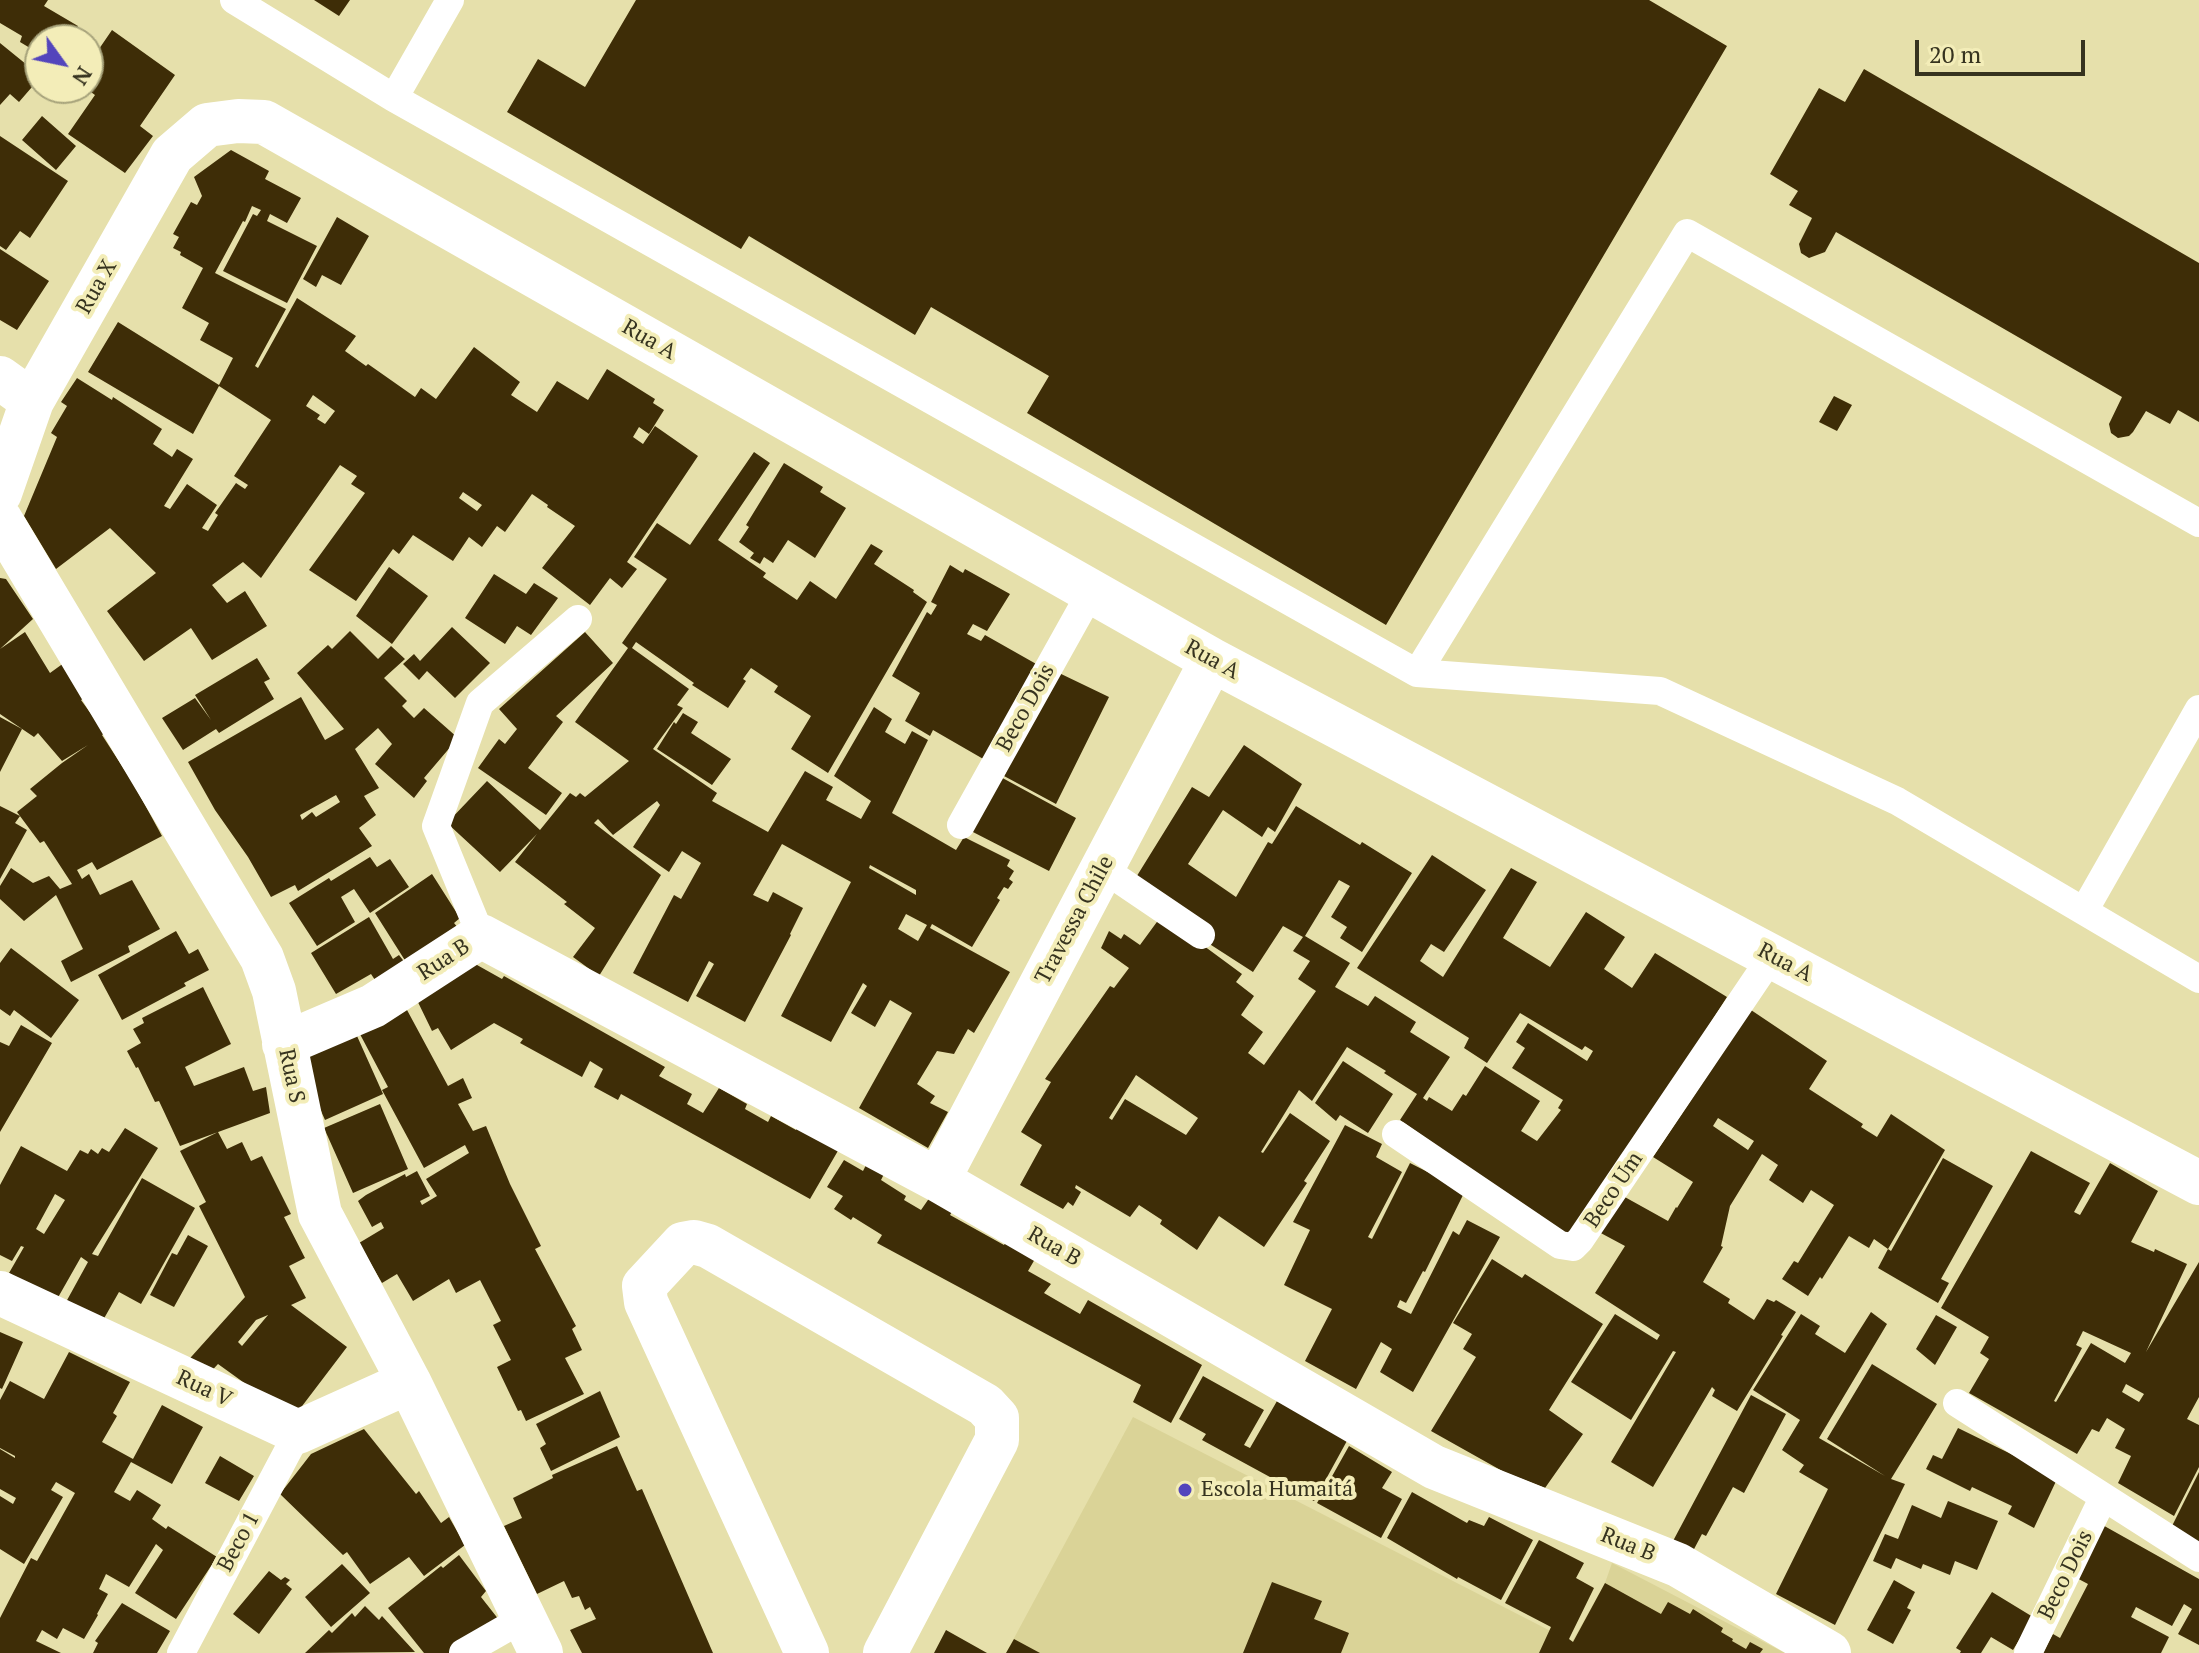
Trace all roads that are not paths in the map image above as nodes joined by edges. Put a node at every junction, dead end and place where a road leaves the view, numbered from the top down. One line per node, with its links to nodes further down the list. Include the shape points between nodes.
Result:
1 (234, 0): 3 (lane)
2 (450, 0): 3 (lane)
3 (394, 98): 12 (lane)
4 (238, 121): 5 (street, Rua X, via 207,125 172,155); 9 (street, Rua A, via 264,122)
5 (16, 389): 6 (street, Rua X)
6 (0, 493)
7 (0, 519): 21 (street, Rua S, via 262,958)
8 (2199, 523): 12 (lane, via 1687,233)
9 (1091, 592): 11 (street, Rua A); 14 (lane, Beco Dois)
10 (578, 619): 18 (lane, via 480,703 436,826)
11 (1212, 660): 15 (street, Travessa Chile); 19 (street, Rua A)
12 (1417, 673): 16 (lane, via 1660,691 1897,801)
13 (2199, 709): 16 (lane)
14 (961, 825)
15 (1102, 868): 17 (lane); 23 (street, Travessa Chile)
16 (2084, 911): 20 (lane)
17 (1201, 935)
18 (481, 936): 21 (street, Rua B, via 373,1006); 23 (street, Rua B)
19 (1772, 956): 22 (lane, Beco Um, via 1573,1247 1560,1245); 24 (street, Rua A)
20 (2199, 979)
21 (284, 1044): 26 (street, Rua S, via 320,1214)
22 (1396, 1134)
23 (938, 1180): 36 (street, Rua B, via 1434,1467 1678,1565)
24 (2199, 1183)
25 (0, 1293): 28 (street, Rua V)
26 (409, 1382): 28 (street); 31 (street, Rua S)
27 (1957, 1403): 29 (lane)
28 (298, 1432): 32 (lane, Beco 1)
29 (2103, 1498): 30 (lane); 37 (lane, Beco Dois)
30 (2199, 1558)
31 (533, 1636): 33 (lane)
32 (181, 1653)
33 (463, 1653)
34 (807, 1653): 35 (street, via 646,1302 644,1286 683,1244 708,1246 985,1405 997,1418 997,1440)
35 (885, 1653)
36 (1829, 1653)
37 (2028, 1653)

